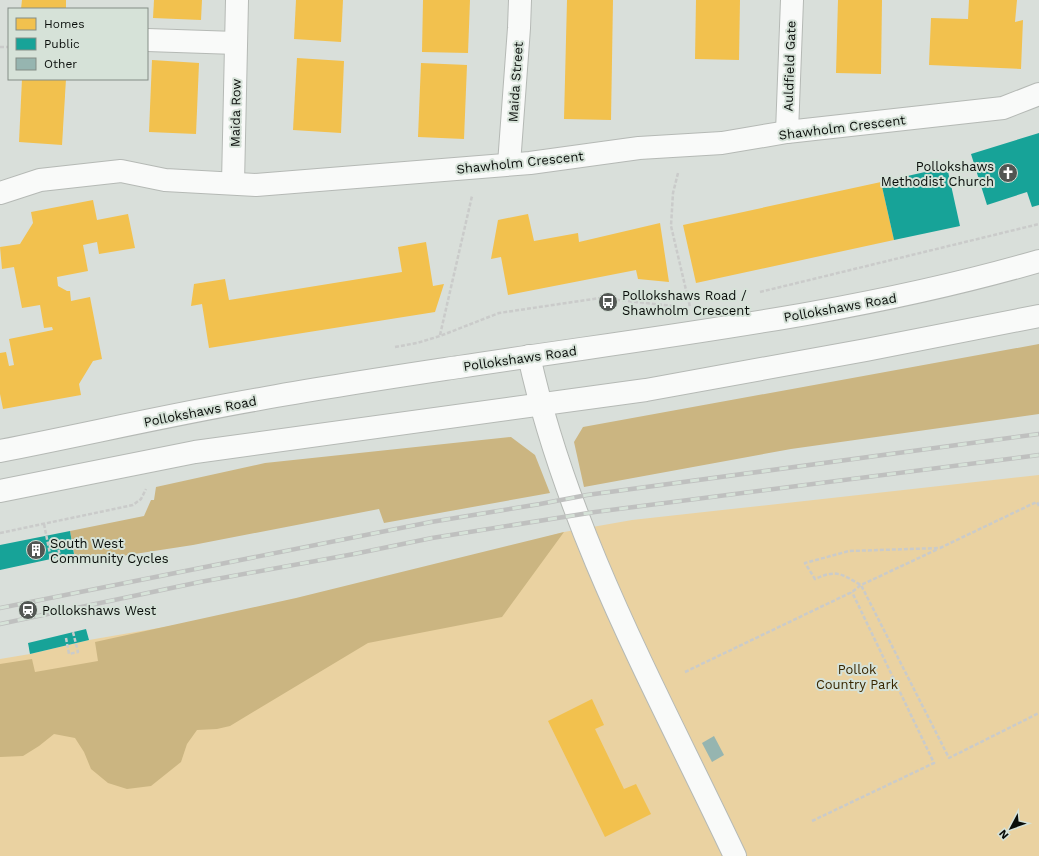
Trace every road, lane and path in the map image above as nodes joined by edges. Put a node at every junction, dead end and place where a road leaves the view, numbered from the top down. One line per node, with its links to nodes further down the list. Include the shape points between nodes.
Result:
1 (237, 0): 5 (main road, Maida Row)
2 (520, 0): 9 (main road, Maida Street)
3 (792, 0): 7 (main road, Auldfield Gate)
4 (148, 40): 5 (main road)
5 (236, 43): 11 (main road, Maida Row)
6 (1039, 94): 7 (main road, Shawholm Crescent, via 1003,108)
7 (787, 132): 8 (main road, Shawholm Crescent, via 722,143)
8 (684, 145): 9 (main road, Shawholm Crescent); 17 (path, via 673,193 671,226 691,308)
9 (509, 164): 10 (main road, Shawholm Crescent)
10 (478, 167): 11 (main road, Shawholm Crescent, via 256,186); 19 (path)
11 (233, 183): 12 (main road, Shawholm Crescent, via 165,180 121,171 40,180)
12 (0, 193)
13 (1039, 224): 15 (path)
14 (1039, 262): 21 (main road, Pollokshaws Road, via 900,297 697,332)
15 (758, 293)
16 (676, 307): 19 (path, via 600,298 499,313)
17 (683, 308)
18 (1039, 316): 22 (main road, via 703,380)
19 (440, 336): 20 (path)
20 (394, 347)
21 (529, 356): 22 (main road); 23 (main road, Pollokshaws Road, via 258,399)
22 (540, 404): 24 (main road, via 195,452); 40 (main road, via 569,494 607,588)
23 (0, 451)
24 (148, 462): 25 (main road); 27 (path, via 150,481 142,499 137,503)
25 (0, 490)
26 (1039, 506): 30 (path, via 1037,502)
27 (44, 524): 28 (path); 29 (path)
28 (0, 533)
29 (48, 543): 31 (path, via 57,540); 32 (path)
30 (940, 548): 33 (path); 33 (path, via 849,551 805,563 815,579 828,573 840,574)
31 (60, 557)
32 (51, 559)
33 (861, 585): 34 (path); 38 (path, via 949,758)
34 (852, 592): 37 (path); 39 (path, via 934,763)
35 (73, 632): 36 (path, via 78,652 69,654)
36 (66, 638)
37 (685, 672)
38 (1039, 713)
39 (812, 821)
40 (735, 856)

